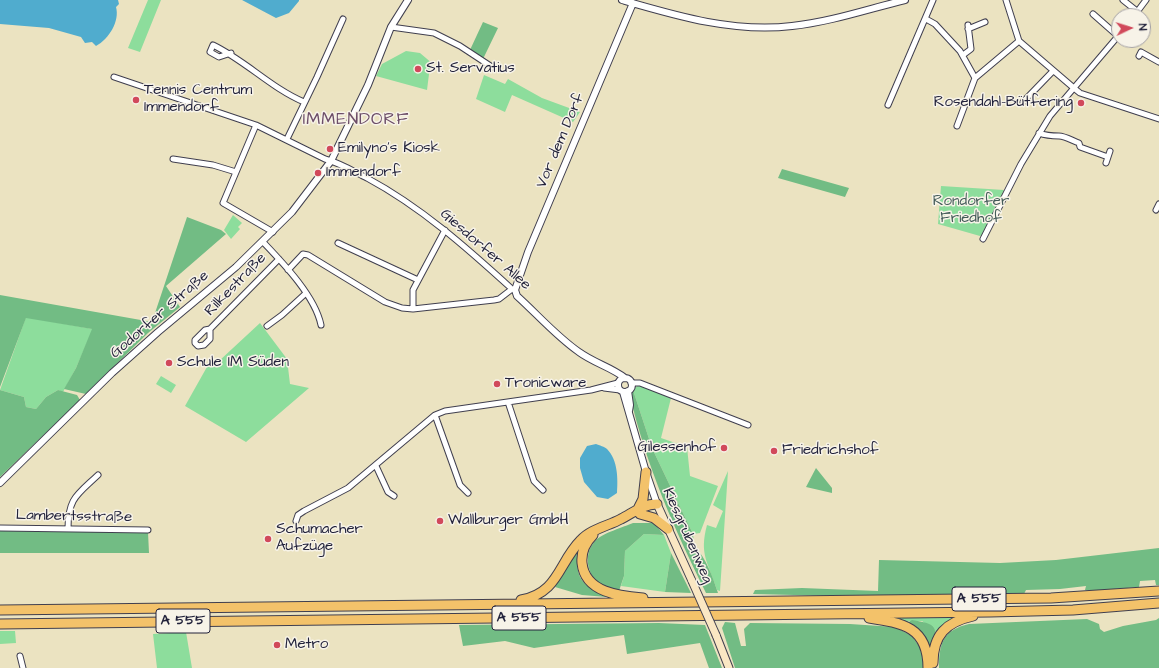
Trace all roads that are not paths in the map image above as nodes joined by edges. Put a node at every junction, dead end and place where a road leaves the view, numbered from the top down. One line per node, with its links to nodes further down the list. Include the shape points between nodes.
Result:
1 (408, 0): 13 (street, Godorfer Straße)
2 (622, 0): 7 (street)
3 (905, 0): 7 (street, via 809,24 775,28 709,23)
4 (933, 0): 11 (street)
5 (1006, 0): 15 (street)
6 (1123, 0): 8 (street)
7 (633, 3): 48 (street, Vor dem Dorf)
8 (1130, 8)
9 (1093, 14): 14 (street)
10 (343, 18): 26 (street, via 318,78)
11 (926, 19): 18 (street, via 935,24); 28 (street)
12 (985, 22): 18 (street, via 968,27 971,49)
13 (391, 27): 21 (street, via 434,33); 36 (street, Godorfer Straße, via 368,85)
14 (1111, 29)
15 (1019, 41): 22 (street); 24 (street)
16 (1111, 44): 25 (street)
17 (231, 53): 26 (street, via 286,94)
18 (963, 55): 24 (street)
19 (1140, 56): 20 (street, via 1141,52)
20 (1159, 62)
21 (492, 67)
22 (1053, 71): 25 (street); 27 (street)
23 (114, 77): 30 (street, Giesdorfer Allee)
24 (975, 78): 31 (street)
25 (1075, 89): 29 (street, via 1080,93); 32 (street, via 1050,116)
26 (304, 102): 33 (street)
27 (1023, 102)
28 (888, 105)
29 (1159, 120)
30 (256, 125): 33 (street, Giesdorfer Allee); 37 (street)
31 (957, 126)
32 (1039, 133): 34 (street, via 1072,140 1079,143 1080,147 1107,160); 42 (street)
33 (287, 140): 36 (street, Giesdorfer Allee)
34 (1110, 151)
35 (173, 159): 37 (street, via 213,165)
36 (331, 161): 40 (street, Giesdorfer Allee, via 398,195); 41 (street, Godorfer Straße, via 292,212)
37 (236, 172): 41 (street, via 223,203)
38 (1159, 204): 39 (street)
39 (1156, 210)
40 (445, 230): 47 (street); 48 (street, Giesdorfer Allee)
41 (273, 232): 43 (street, Godorfer Straße)
42 (983, 239)
43 (262, 242): 45 (street); 66 (street, Godorfer Straße, via 118,368)
44 (338, 244): 47 (street)
45 (279, 259): 46 (street); 53 (street, Rilkestraße)
46 (288, 270): 49 (street); 50 (street, via 304,254 308,255 385,302)
47 (418, 280): 50 (street, via 412,295)
48 (513, 290): 50 (street, via 494,300); 54 (street, Giesdorfer Allee, via 577,351)
49 (305, 294): 51 (street); 52 (street, via 319,316)
50 (413, 309)
51 (267, 326)
52 (321, 326)
53 (210, 329)
54 (613, 371): 55 (street, Giesdorfer Allee); 56 (street)
55 (625, 378): 56 (street); 57 (street, Giesdorfer Allee)
56 (618, 382): 58 (street); 59 (street)
57 (631, 383): 59 (street); 62 (street, via 640,383)
58 (604, 388): 59 (street); 60 (street)
59 (624, 391): 64 (street, Kiesgrubenweg, via 630,405 629,411)
60 (508, 402): 61 (street, via 445,411); 67 (street, via 534,481)
61 (435, 415): 63 (street); 68 (street, via 460,485)
62 (748, 425)
63 (376, 466): 69 (street, via 388,492); 72 (street, via 348,488 304,510)
64 (646, 472): 70 (street, Kiesgrubenweg); 71 (highway)
65 (98, 475): 75 (street, via 72,502 68,512)
66 (0, 483)
67 (543, 490)
68 (468, 493)
69 (394, 496)
70 (657, 504): 71 (highway); 76 (main road, Kiesgrubenweg)
71 (639, 512): 73 (highway); 76 (highway, via 654,518)
72 (296, 521)
73 (604, 526): 79 (highway, via 589,538 583,549 582,566 590,582 601,590 620,596); 81 (highway, via 582,538 572,549 557,578 540,594)
74 (0, 528): 75 (street, Lambertsstraße)
75 (68, 529): 77 (street, Lambertsstraße)
76 (668, 529): 88 (main road, Kiesgrubenweg, bridge)
77 (148, 530)
78 (1159, 591): 79 (highway, A 555, via 1051,598)
79 (686, 603): 81 (highway, A 555)
80 (1159, 603): 83 (highway, A 555, via 1073,610)
81 (494, 605): 82 (highway, A 555)
82 (0, 610)
83 (990, 612): 84 (highway, A 555); 90 (highway, via 955,621 946,627 934,646)
84 (826, 614): 85 (highway, A 555); 89 (highway, via 892,621 907,626 918,634 925,646)
85 (0, 624)
86 (20, 656): 87 (street)
87 (23, 668)
88 (729, 668)
89 (928, 668)
90 (933, 668)

